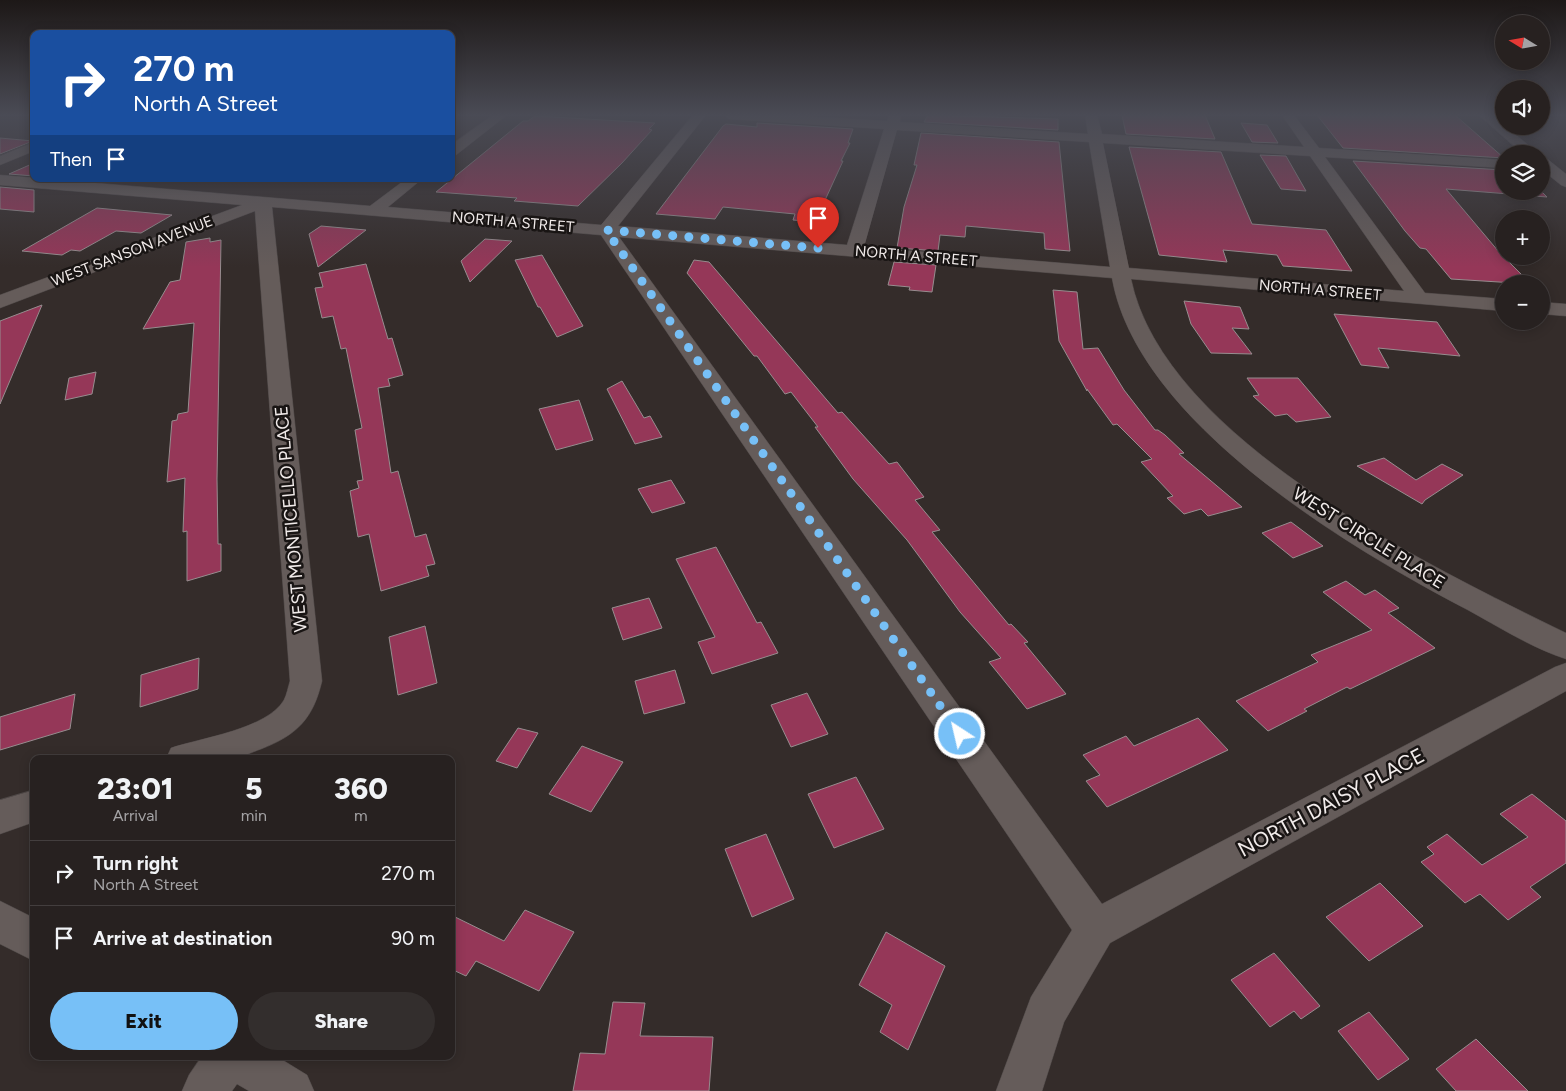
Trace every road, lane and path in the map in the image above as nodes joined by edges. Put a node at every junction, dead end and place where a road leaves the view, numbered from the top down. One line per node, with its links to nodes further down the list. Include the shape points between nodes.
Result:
1 (658, 166): 15 (street)
2 (880, 166): 16 (street)
3 (1101, 166): 17 (street, WEST CIRCLE PLACE)
4 (1325, 166): 18 (street)
5 (1551, 166): 6 (street)
6 (1566, 168)
7 (1550, 170): 11 (street)
8 (0, 180): 12 (street, NORTH A STREET)
9 (181, 182): 12 (street)
10 (411, 182): 14 (street)
11 (1566, 182)
12 (160, 193): 13 (street, NORTH A STREET)
13 (264, 202): 14 (street, NORTH A STREET); 19 (street, WEST SANSON AVENUE); 25 (street, WEST MONTICELLO PLACE, via 306,681 302,698 293,714 278,726)
14 (372, 211): 15 (street, NORTH A STREET)
15 (606, 230): 16 (street, NORTH A STREET); 29 (street)
16 (854, 251): 17 (street, NORTH A STREET)
17 (1121, 273): 18 (street, NORTH A STREET); 23 (street, WEST CIRCLE PLACE, via 1129,310 1145,344 1173,382 1217,429 1282,483 1353,532 1457,592)
18 (1419, 298): 20 (street, NORTH A STREET)
19 (0, 302)
20 (1495, 304)
21 (1550, 309): 22 (street)
22 (1566, 310)
23 (1566, 647)
24 (1566, 676): 29 (street, NORTH DAISY PLACE)
25 (195, 755)
26 (30, 807): 27 (street)
27 (0, 817)
28 (0, 921): 30 (street)
29 (1096, 929): 35 (street, via 1046,1012)
30 (30, 939)
31 (226, 1060): 33 (street)
32 (241, 1060): 34 (street)
33 (205, 1091)
34 (291, 1091)
35 (1019, 1091)

